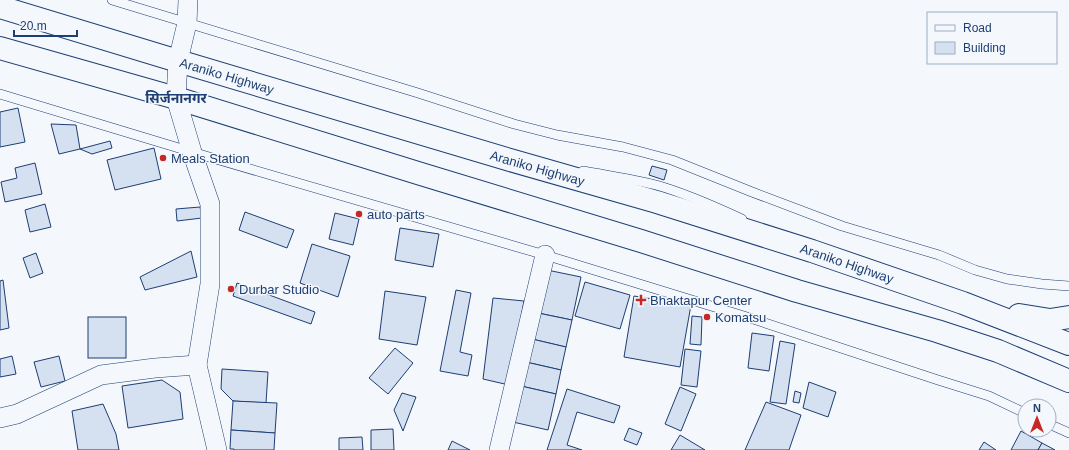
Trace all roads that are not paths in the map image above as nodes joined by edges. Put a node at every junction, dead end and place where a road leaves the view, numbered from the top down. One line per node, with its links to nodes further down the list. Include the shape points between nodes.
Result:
1 (112, 0): 4 (lane)
2 (188, 0): 4 (street)
3 (0, 7): 6 (highway, Araniko Highway)
4 (187, 23): 6 (street); 11 (lane, via 514,124 672,160 842,226 939,255 975,270 1007,279)
5 (0, 48): 8 (highway)
6 (178, 61): 8 (street); 12 (highway, Araniko Highway, via 657,202)
7 (0, 94): 9 (lane)
8 (176, 98): 9 (street); 16 (highway, via 797,291 937,331 998,351)
9 (192, 152): 10 (lane); 15 (street, via 210,204 210,284)
10 (545, 255): 17 (lane, via 747,317 989,396); 22 (street)
11 (1069, 286)
12 (963, 302): 13 (highway, via 1020,316 1050,320); 14 (highway, Araniko Highway)
13 (1069, 317)
14 (1069, 344)
15 (197, 364): 18 (street, via 101,375 17,414); 21 (street)
16 (1069, 381)
17 (1017, 408)
18 (0, 418)
19 (1057, 428): 20 (lane)
20 (1069, 433)
21 (216, 450)
22 (500, 450)

